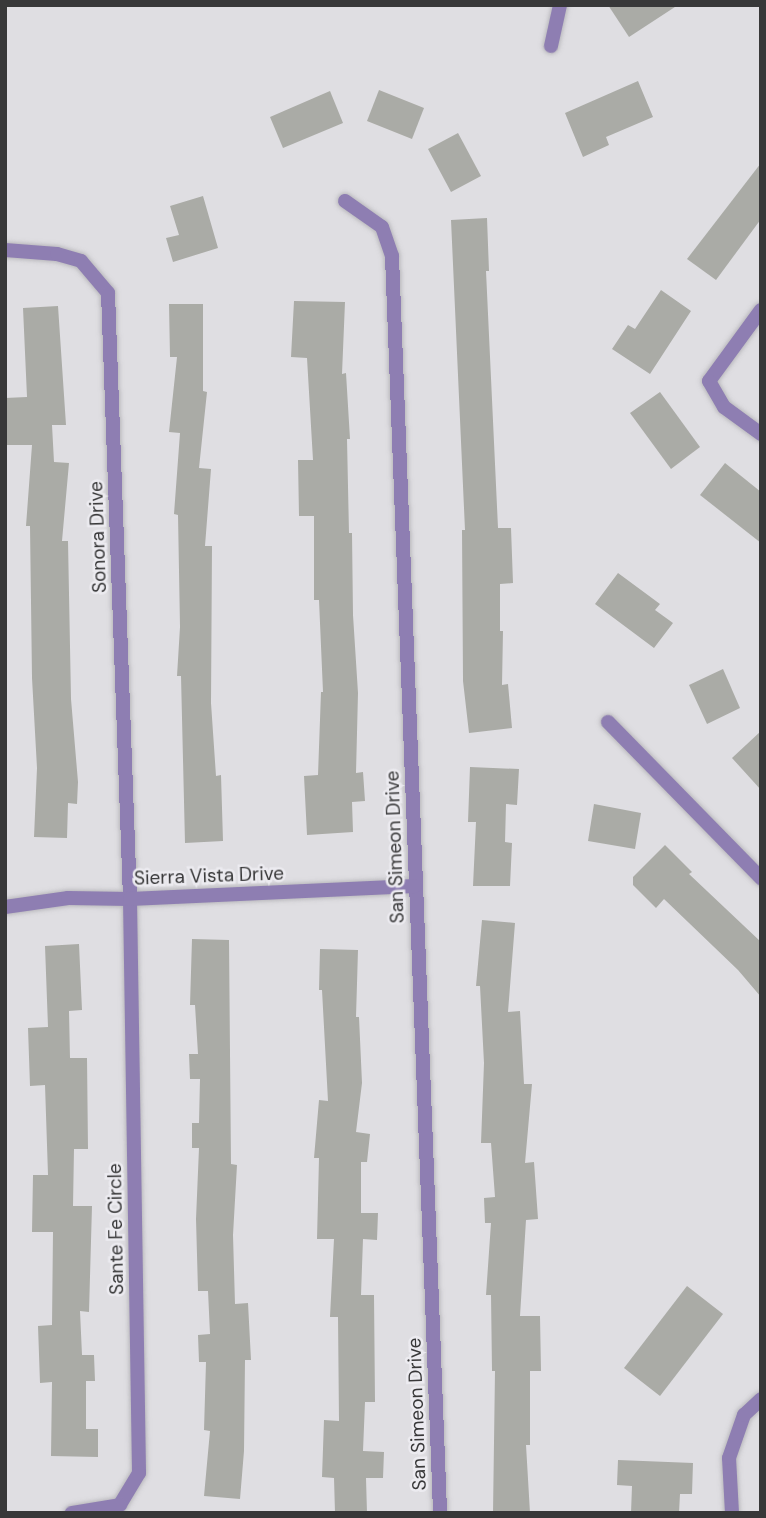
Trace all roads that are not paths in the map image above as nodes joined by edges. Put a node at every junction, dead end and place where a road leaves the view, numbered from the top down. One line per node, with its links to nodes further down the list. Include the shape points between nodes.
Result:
1 (559, 5): 2 (street)
2 (551, 46)
3 (345, 201): 9 (street, San Simeon Drive, via 383,227 392,256)
4 (5, 250): 10 (street, Sonora Drive, via 81,261 108,293)
5 (761, 310): 6 (street, via 709,381 724,407)
6 (761, 434)
7 (608, 722): 8 (street)
8 (761, 878)
9 (415, 886): 10 (street, Sierra Vista Drive); 14 (street, San Simeon Drive)
10 (130, 899): 11 (street, Sierra Vista Drive, via 68,898); 13 (street, Sante Fe Circle, via 139,1473 120,1505)
11 (5, 907)
12 (761, 1399): 15 (street, via 744,1415 729,1458)
13 (72, 1513)
14 (440, 1513)
15 (732, 1513)

